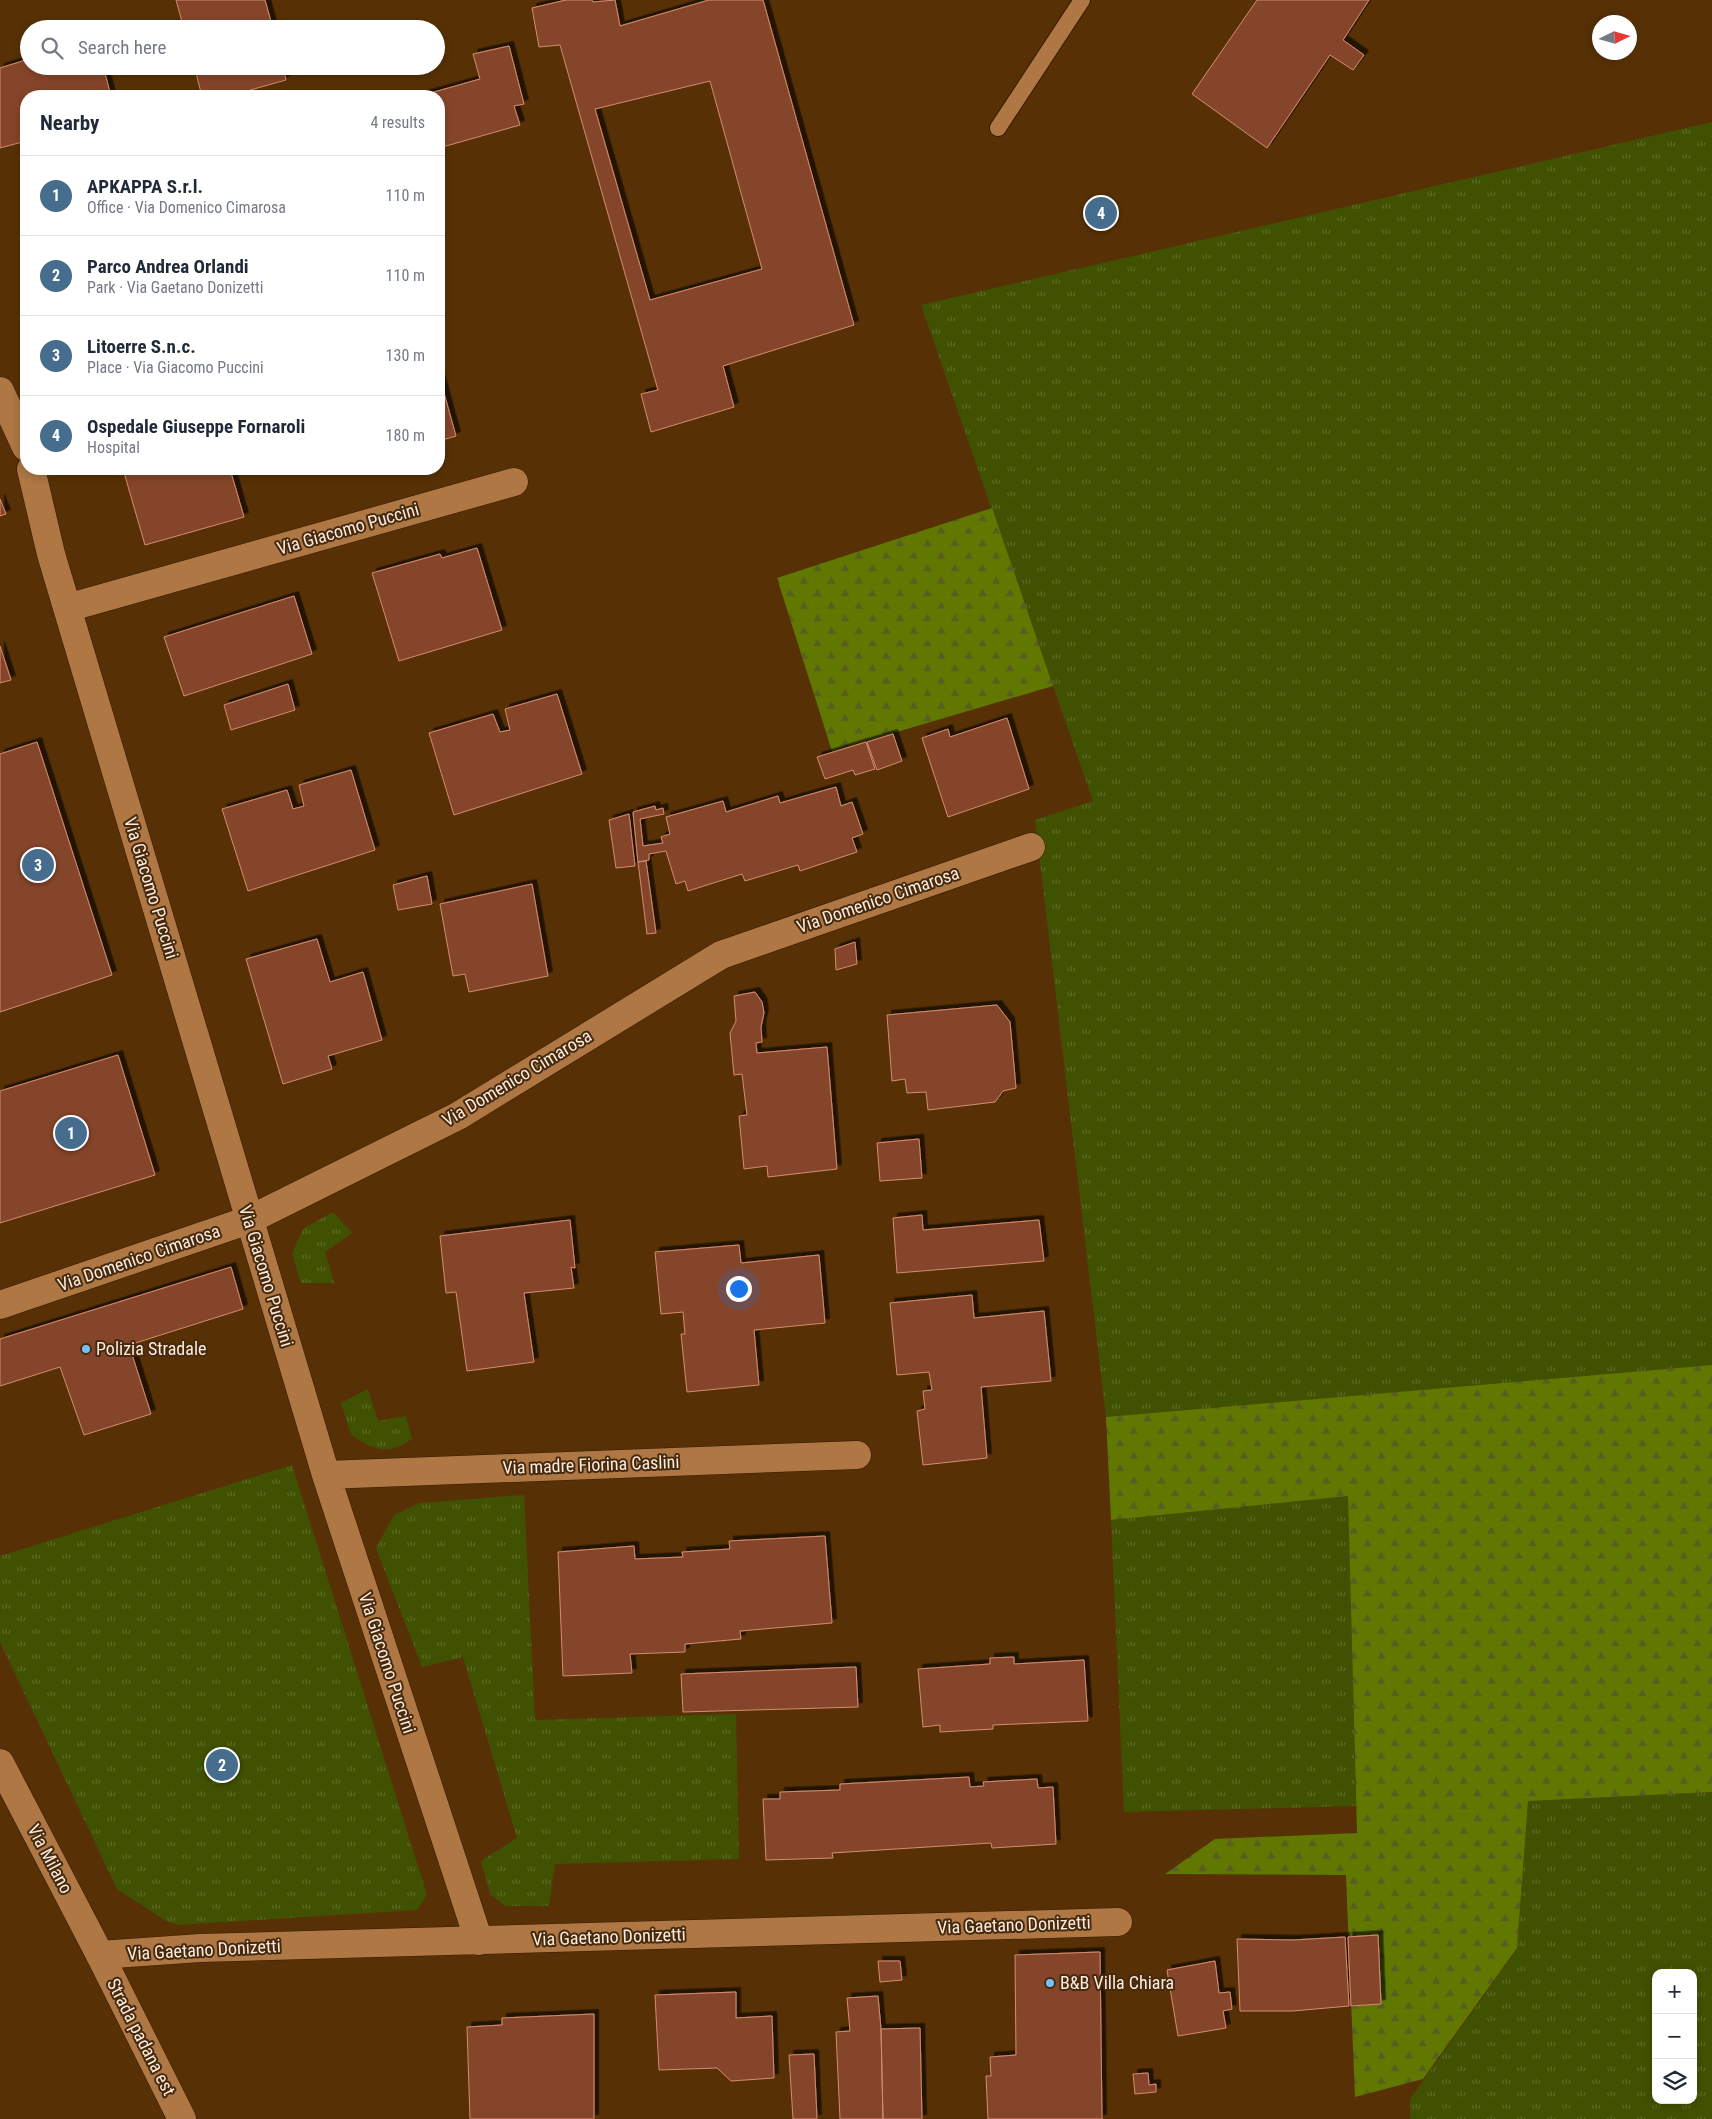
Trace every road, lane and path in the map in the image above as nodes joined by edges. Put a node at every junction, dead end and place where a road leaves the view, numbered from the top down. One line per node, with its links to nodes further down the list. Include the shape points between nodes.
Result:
1 (1082, 0): 2 (lane)
2 (998, 128)
3 (0, 391): 4 (street)
4 (20, 434)
5 (32, 475): 7 (street, Via Giacomo Puccini)
6 (514, 482): 7 (street, Via Giacomo Puccini)
7 (67, 608): 9 (street, Via Giacomo Puccini)
8 (1031, 847): 9 (street, Via Domenico Cimarosa, via 721,955 458,1116)
9 (250, 1220): 10 (street, Via Domenico Cimarosa); 12 (street, Via Giacomo Puccini)
10 (0, 1305)
11 (857, 1455): 12 (street, Via madre Fiorina Caslini)
12 (326, 1475): 15 (street, Via Giacomo Puccini)
13 (0, 1763): 16 (street, Via Milano)
14 (1118, 1922): 15 (street, Via Gaetano Donizetti)
15 (479, 1941): 16 (street, Via Gaetano Donizetti, via 200,1948)
16 (100, 1955): 17 (street, Strada padana est)
17 (182, 2119)

